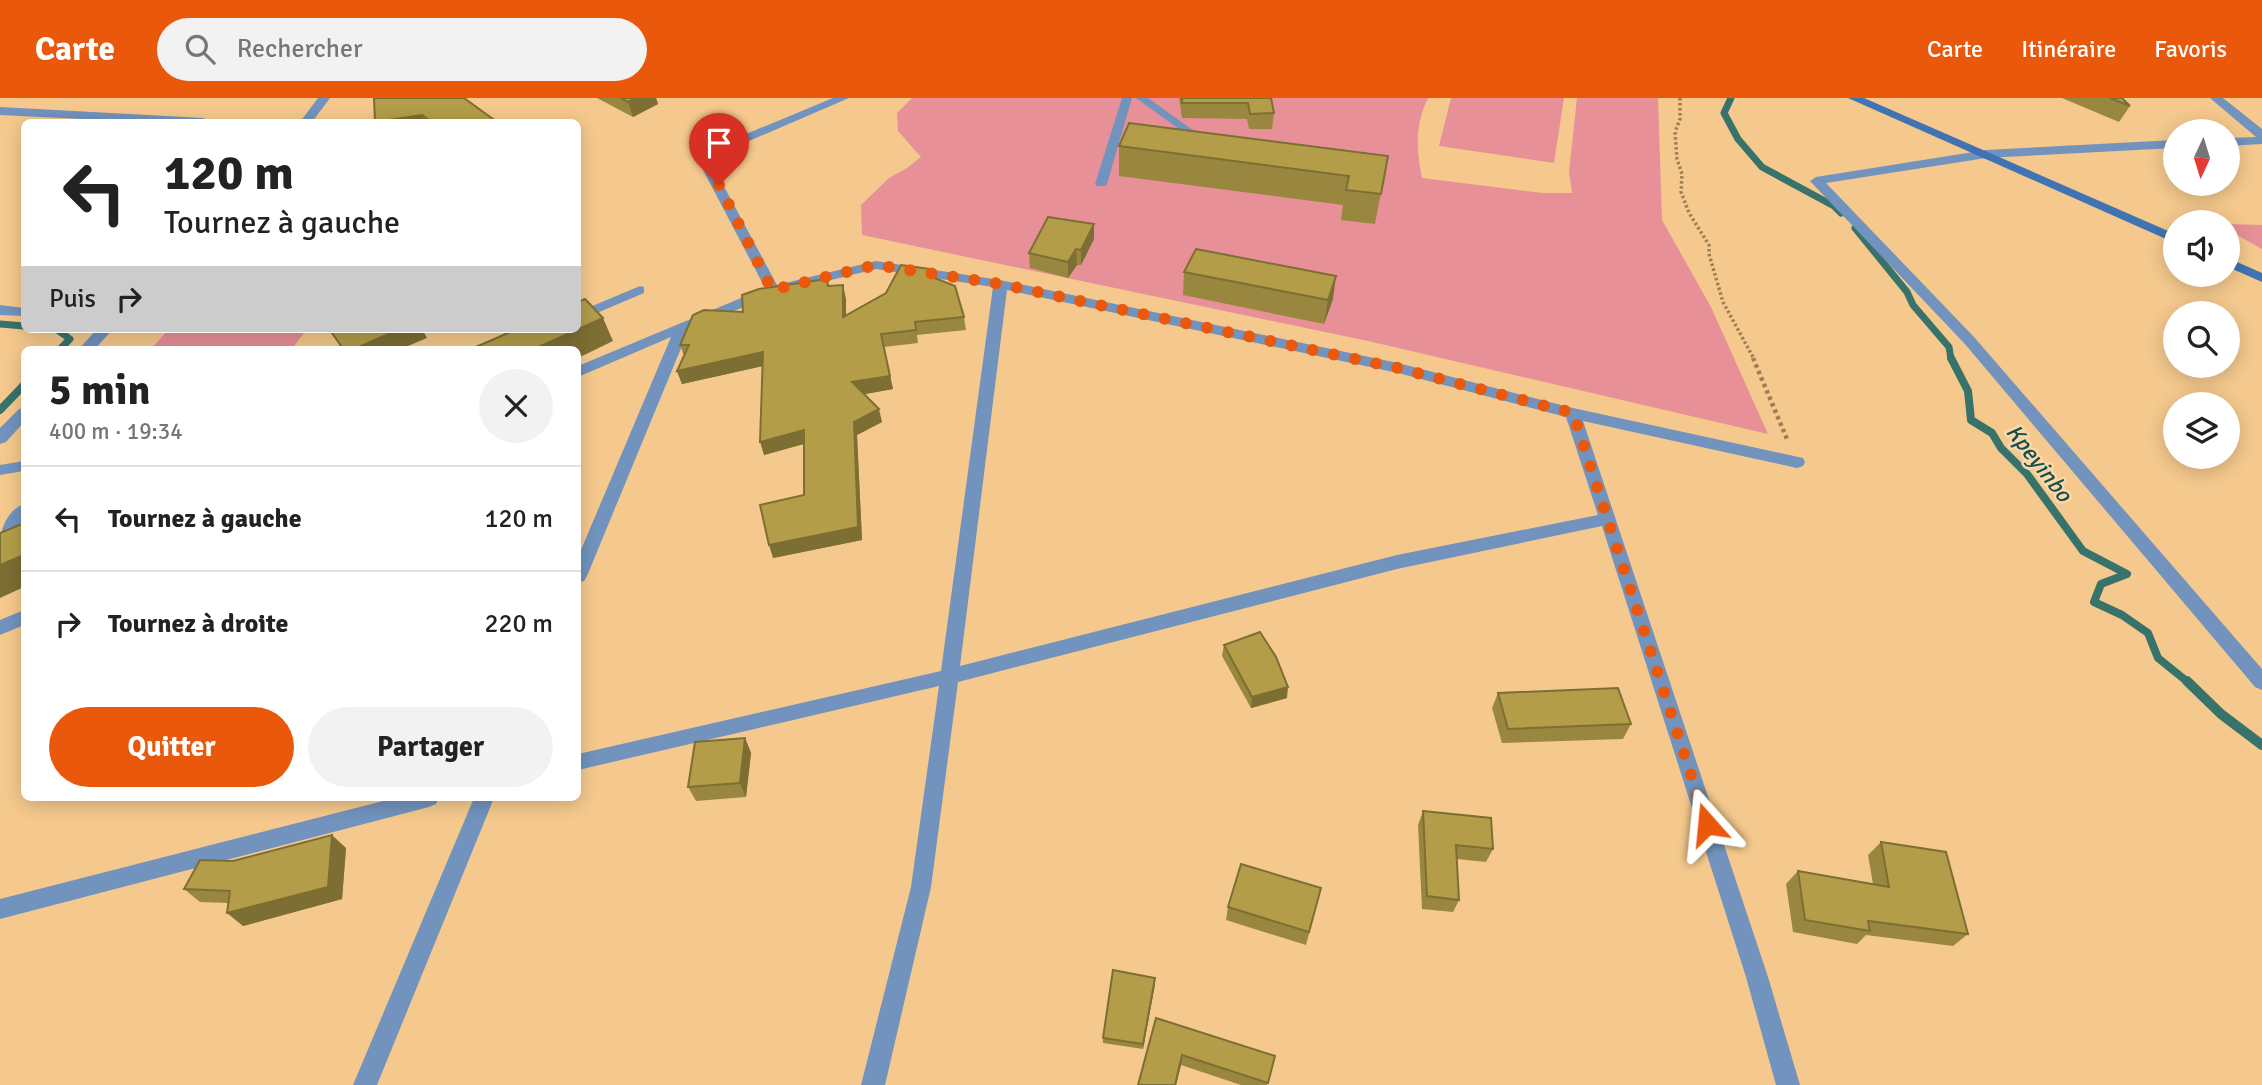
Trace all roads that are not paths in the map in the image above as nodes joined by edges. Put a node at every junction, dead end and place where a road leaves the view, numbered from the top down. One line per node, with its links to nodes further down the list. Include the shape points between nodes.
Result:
1 (324, 98): 9 (street)
2 (843, 98): 21 (street, via 714,152 707,166)
3 (1126, 98): 15 (lane)
4 (1142, 98): 13 (lane)
5 (1854, 98): 14 (main road)
6 (2216, 98): 10 (street)
7 (0, 111): 8 (street)
8 (148, 119)
9 (308, 119)
10 (2262, 138): 11 (street)
11 (2240, 141)
12 (2163, 145): 14 (street)
13 (1214, 149)
14 (1986, 154): 16 (main road); 42 (street, via 1816,180 1969,341)
15 (1101, 184)
16 (2163, 234)
17 (2240, 268): 18 (main road)
18 (2262, 278)
19 (1000, 284): 21 (street, via 876,265); 29 (street, via 1398,368); 41 (street)
20 (640, 290): 24 (lane)
21 (772, 290): 25 (street)
22 (0, 310): 23 (street)
23 (21, 312)
24 (581, 316)
25 (683, 326): 28 (street); 38 (street)
26 (102, 333): 27 (street)
27 (89, 346)
28 (581, 371)
29 (1573, 413): 32 (street); 36 (street)
30 (21, 416): 31 (street)
31 (0, 438)
32 (1797, 462)
33 (21, 466): 34 (lane)
34 (0, 470)
35 (21, 513): 37 (lane)
36 (1608, 519): 41 (street, via 1397,562); 49 (street)
37 (0, 538)
38 (581, 569)
39 (21, 618): 40 (street)
40 (0, 628)
41 (951, 676): 43 (street); 48 (street, via 921,887)
42 (2262, 682)
43 (581, 761)
44 (417, 801): 46 (street)
45 (483, 801): 47 (street)
46 (0, 909)
47 (365, 1085)
48 (873, 1085)
49 (1788, 1085)

